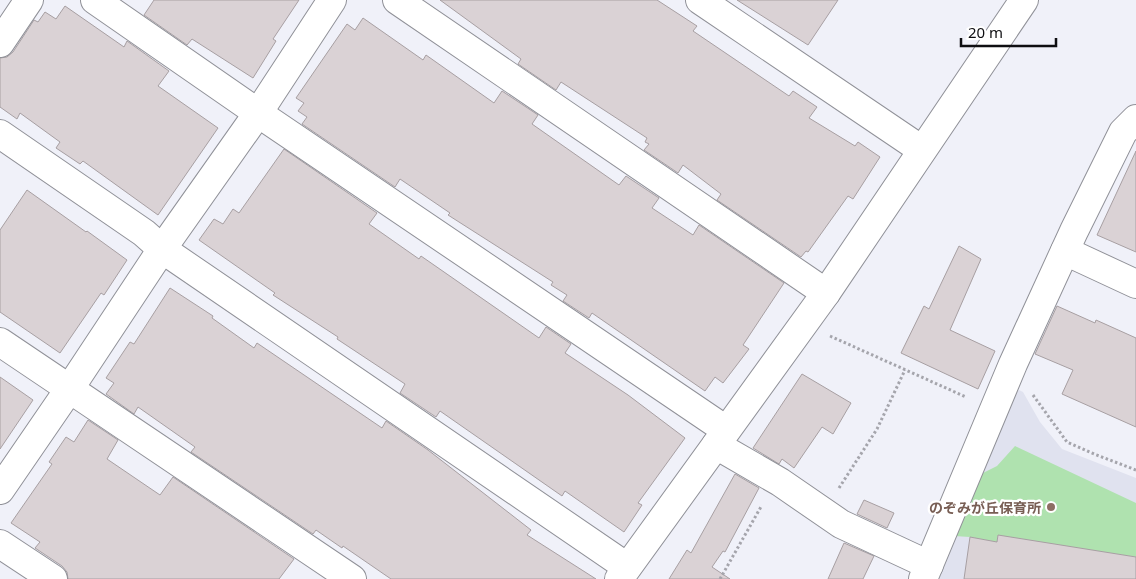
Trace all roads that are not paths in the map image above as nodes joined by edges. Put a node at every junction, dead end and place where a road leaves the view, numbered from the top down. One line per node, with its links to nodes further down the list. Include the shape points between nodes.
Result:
1 (28, 0): 7 (street)
2 (95, 0): 8 (street)
3 (332, 0): 8 (street)
4 (397, 0): 15 (street)
5 (1024, 0): 11 (street)
6 (717, 5): 11 (street)
7 (0, 43)
8 (258, 113): 12 (street); 18 (street)
9 (1136, 119): 13 (street, via 1123,132)
10 (0, 134): 12 (street, via 144,233)
11 (922, 150): 15 (street)
12 (162, 249): 17 (street); 22 (street)
13 (1065, 252): 14 (street); 21 (street, via 1012,364)
14 (1136, 284)
15 (826, 293): 18 (street)
16 (0, 342): 17 (street)
17 (70, 388): 19 (street); 24 (street)
18 (721, 438): 21 (street, via 841,524); 22 (street)
19 (0, 490)
20 (0, 544): 23 (street)
21 (926, 572)
22 (623, 573)
23 (53, 579)
24 (352, 579)

